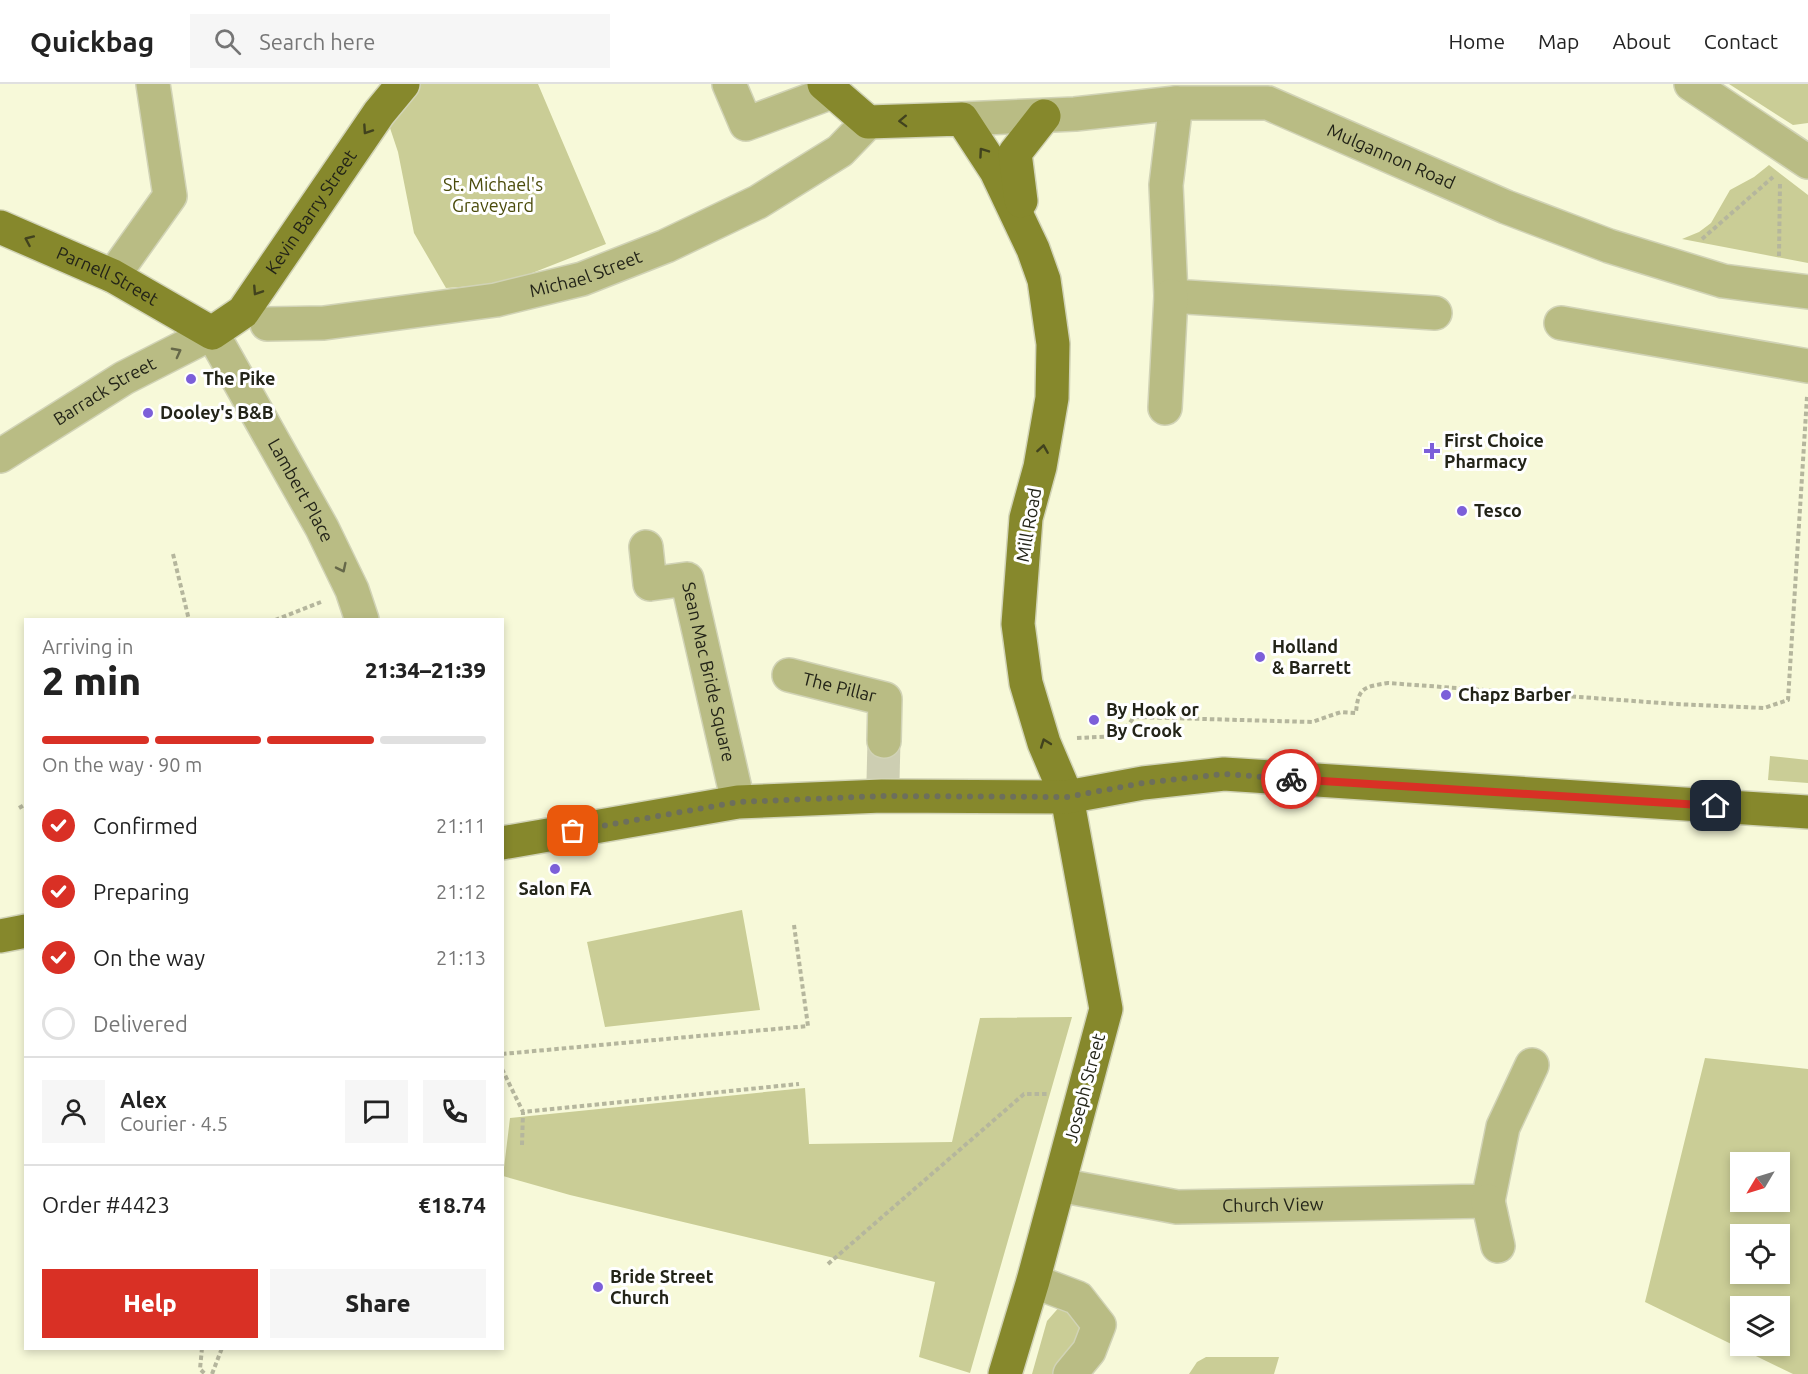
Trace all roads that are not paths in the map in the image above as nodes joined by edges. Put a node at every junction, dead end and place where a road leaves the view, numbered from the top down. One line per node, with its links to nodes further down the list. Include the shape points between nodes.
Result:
1 (153, 84): 14 (street, via 170,196)
2 (403, 84): 20 (main road, Kevin Barry Street, one-way to 20, via 243,312)
3 (729, 84): 5 (street, via 746,124)
4 (1691, 84): 11 (street)
5 (828, 88): 10 (main road)
6 (1221, 90): 7 (street, Mulgannon Road); 15 (street, Mulgannon Road, via 1268,103 1506,207 1609,246 1723,281)
7 (1176, 103): 8 (street, Mulgannon Road); 16 (street, via 1166,185)
8 (1044, 116): 9 (street, Mulgannon Road); 13 (main road, Mill Road, via 1015,153 1017,182)
9 (962, 119): 10 (main road, one-way to 10); 13 (main road, Mill Road, one-way to 9, via 996,171)
10 (868, 122): 19 (street, Michael Street, via 840,151 758,202 666,246 582,279 496,300 324,323)
11 (1791, 159)
12 (0, 227): 14 (main road, Parnell Street, one-way to 12)
13 (1033, 249): 28 (main road, Mill Road, one-way to 13, via 1044,743 1026,683 1018,624 1026,518 1052,398 1053,344 1044,280)
14 (113, 276): 20 (main road, Parnell Street)
15 (1808, 292)
16 (1171, 296): 17 (street); 22 (street)
17 (1435, 313)
18 (1562, 323): 21 (street)
19 (267, 324)
20 (212, 333): 23 (street, Barrack Street, one-way to 20, via 124,378); 25 (street, Lambert Place, one-way to 25, via 322,528)
21 (1808, 366)
22 (1165, 408)
23 (0, 456)
24 (646, 547): 29 (street, Sean Mac Bride Square, via 650,584 687,579)
25 (357, 605)
26 (789, 675): 27 (street, The Pillar, via 885,699)
27 (884, 741)
28 (1067, 797): 29 (main road, via 883,789); 30 (main road, via 1224,774); 35 (main road, Joseph Street, via 1106,1009)
29 (738, 802): 31 (main road)
30 (1808, 812)
31 (504, 843)
32 (24, 931): 33 (main road)
33 (0, 936)
34 (1532, 1065): 36 (street, via 1503,1127)
35 (1059, 1185): 36 (street, Church View, via 1177,1207); 38 (main road, Joseph Street)
36 (1488, 1201): 37 (street)
37 (1498, 1246)
38 (1033, 1281): 39 (main road, Joseph Street); 40 (street, via 1078,1298 1100,1325 1089,1351)
39 (1005, 1374)
40 (1070, 1374)

